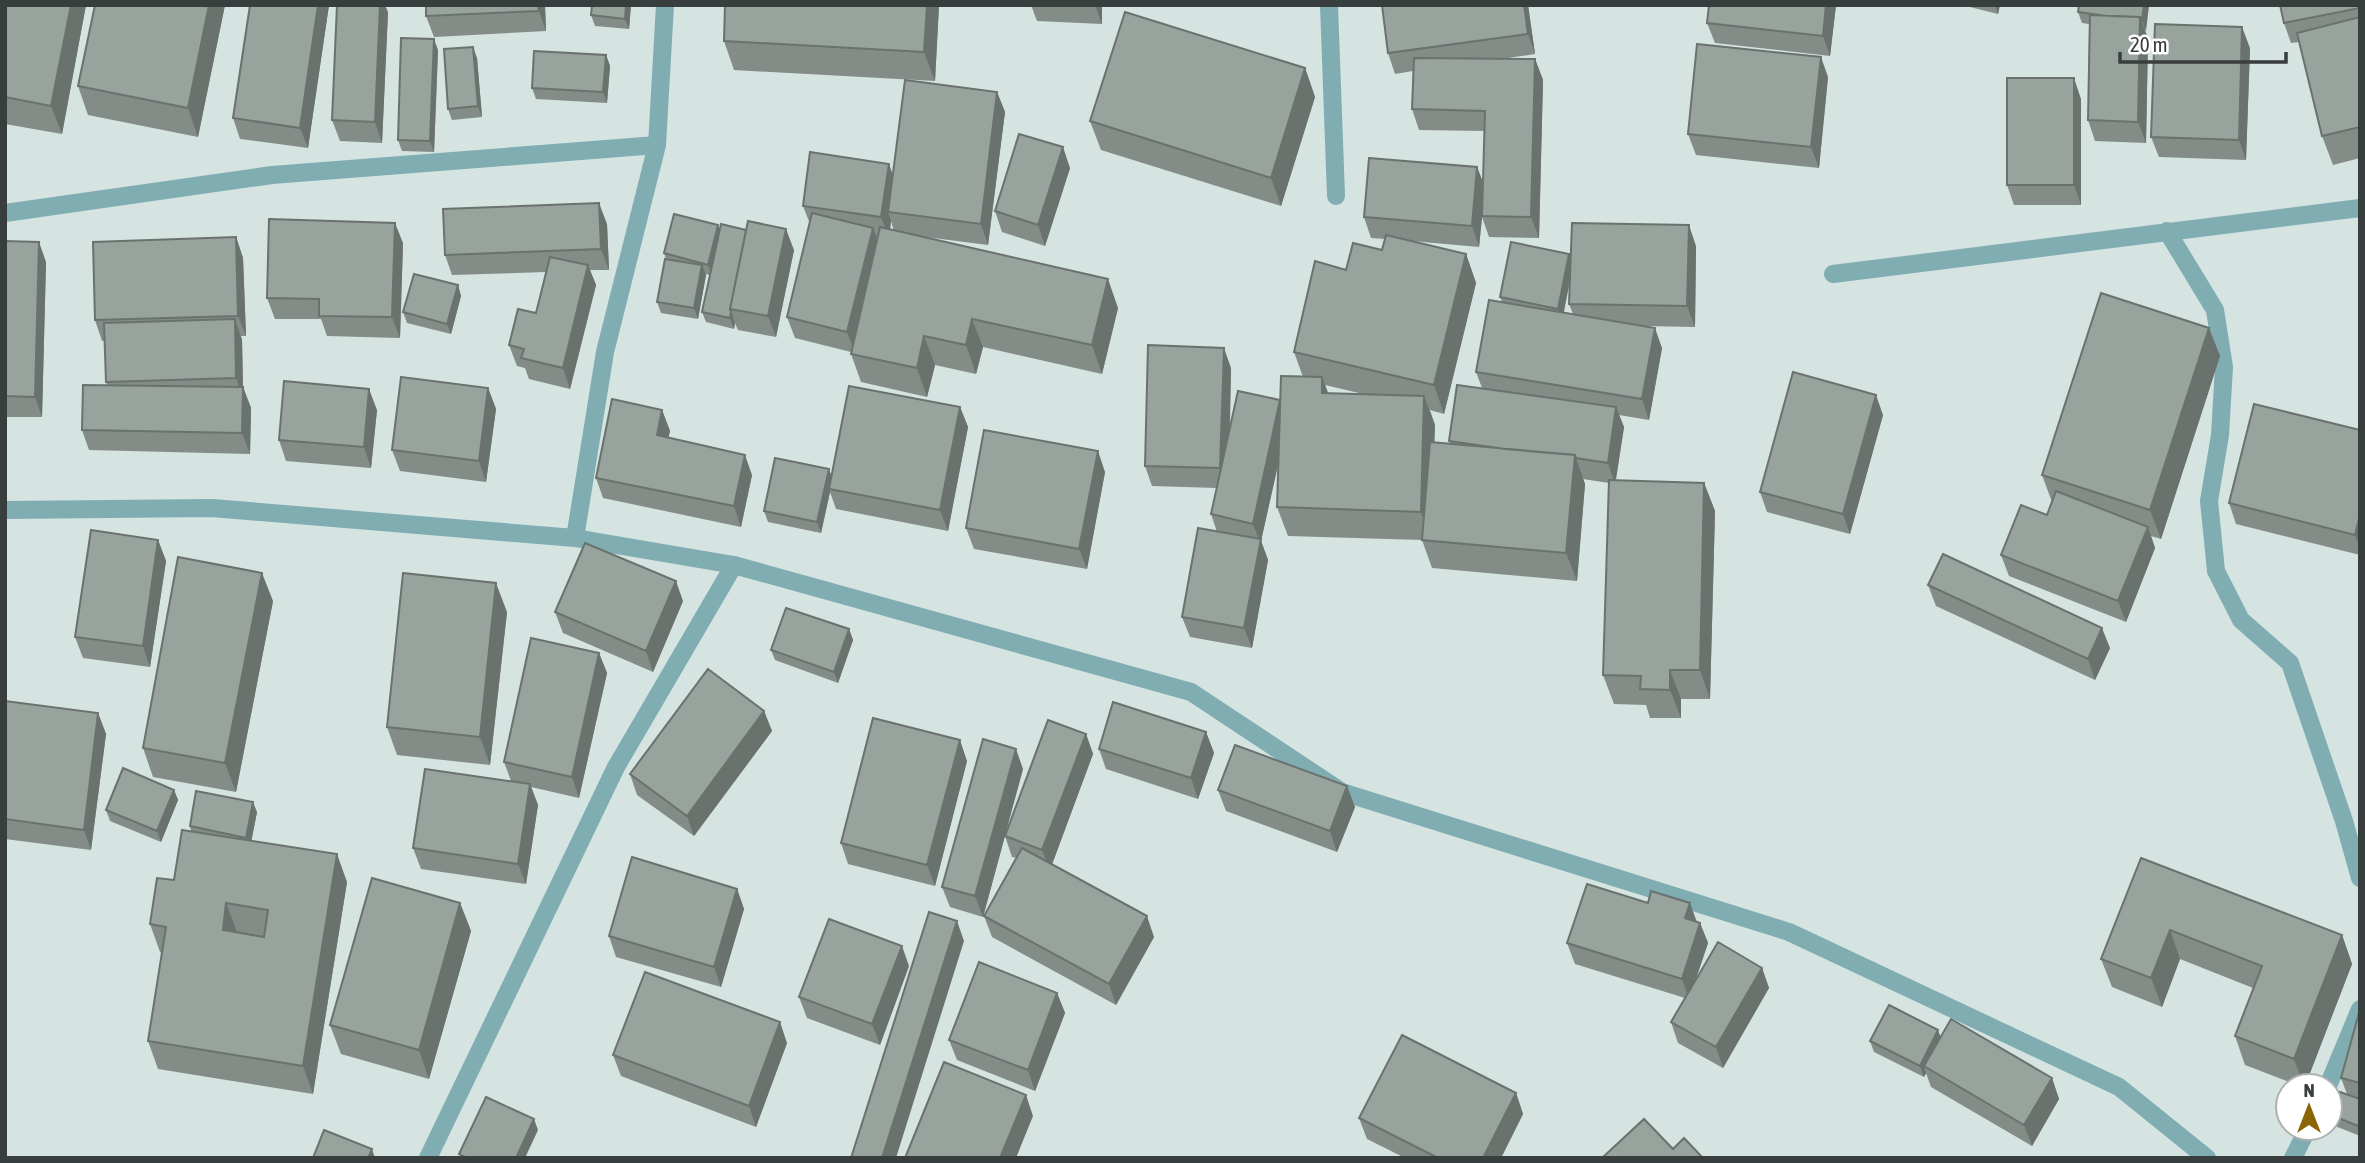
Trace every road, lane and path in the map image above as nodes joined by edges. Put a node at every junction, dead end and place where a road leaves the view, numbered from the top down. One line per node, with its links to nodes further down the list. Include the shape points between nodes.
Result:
1 (665, 5): 3 (street)
2 (1329, 5): 4 (street)
3 (657, 145): 6 (street, via 272,175); 10 (street, via 605,352)
4 (1336, 196)
5 (2360, 208): 7 (street)
6 (5, 213)
7 (2167, 231): 8 (street); 12 (street, via 2215,310 2224,367 2220,435 2208,501 2216,571 2241,620 2290,663)
8 (1833, 274)
9 (5, 510): 10 (street, via 212,508)
10 (575, 538): 11 (street)
11 (734, 565): 16 (street, via 616,767); 17 (street, via 1191,692 1342,792 1788,932 2119,1087)
12 (2360, 878)
13 (2360, 1009): 14 (street)
14 (2334, 1072)
15 (2301, 1142): 18 (street)
16 (428, 1158)
17 (2207, 1158)
18 (2293, 1158)

